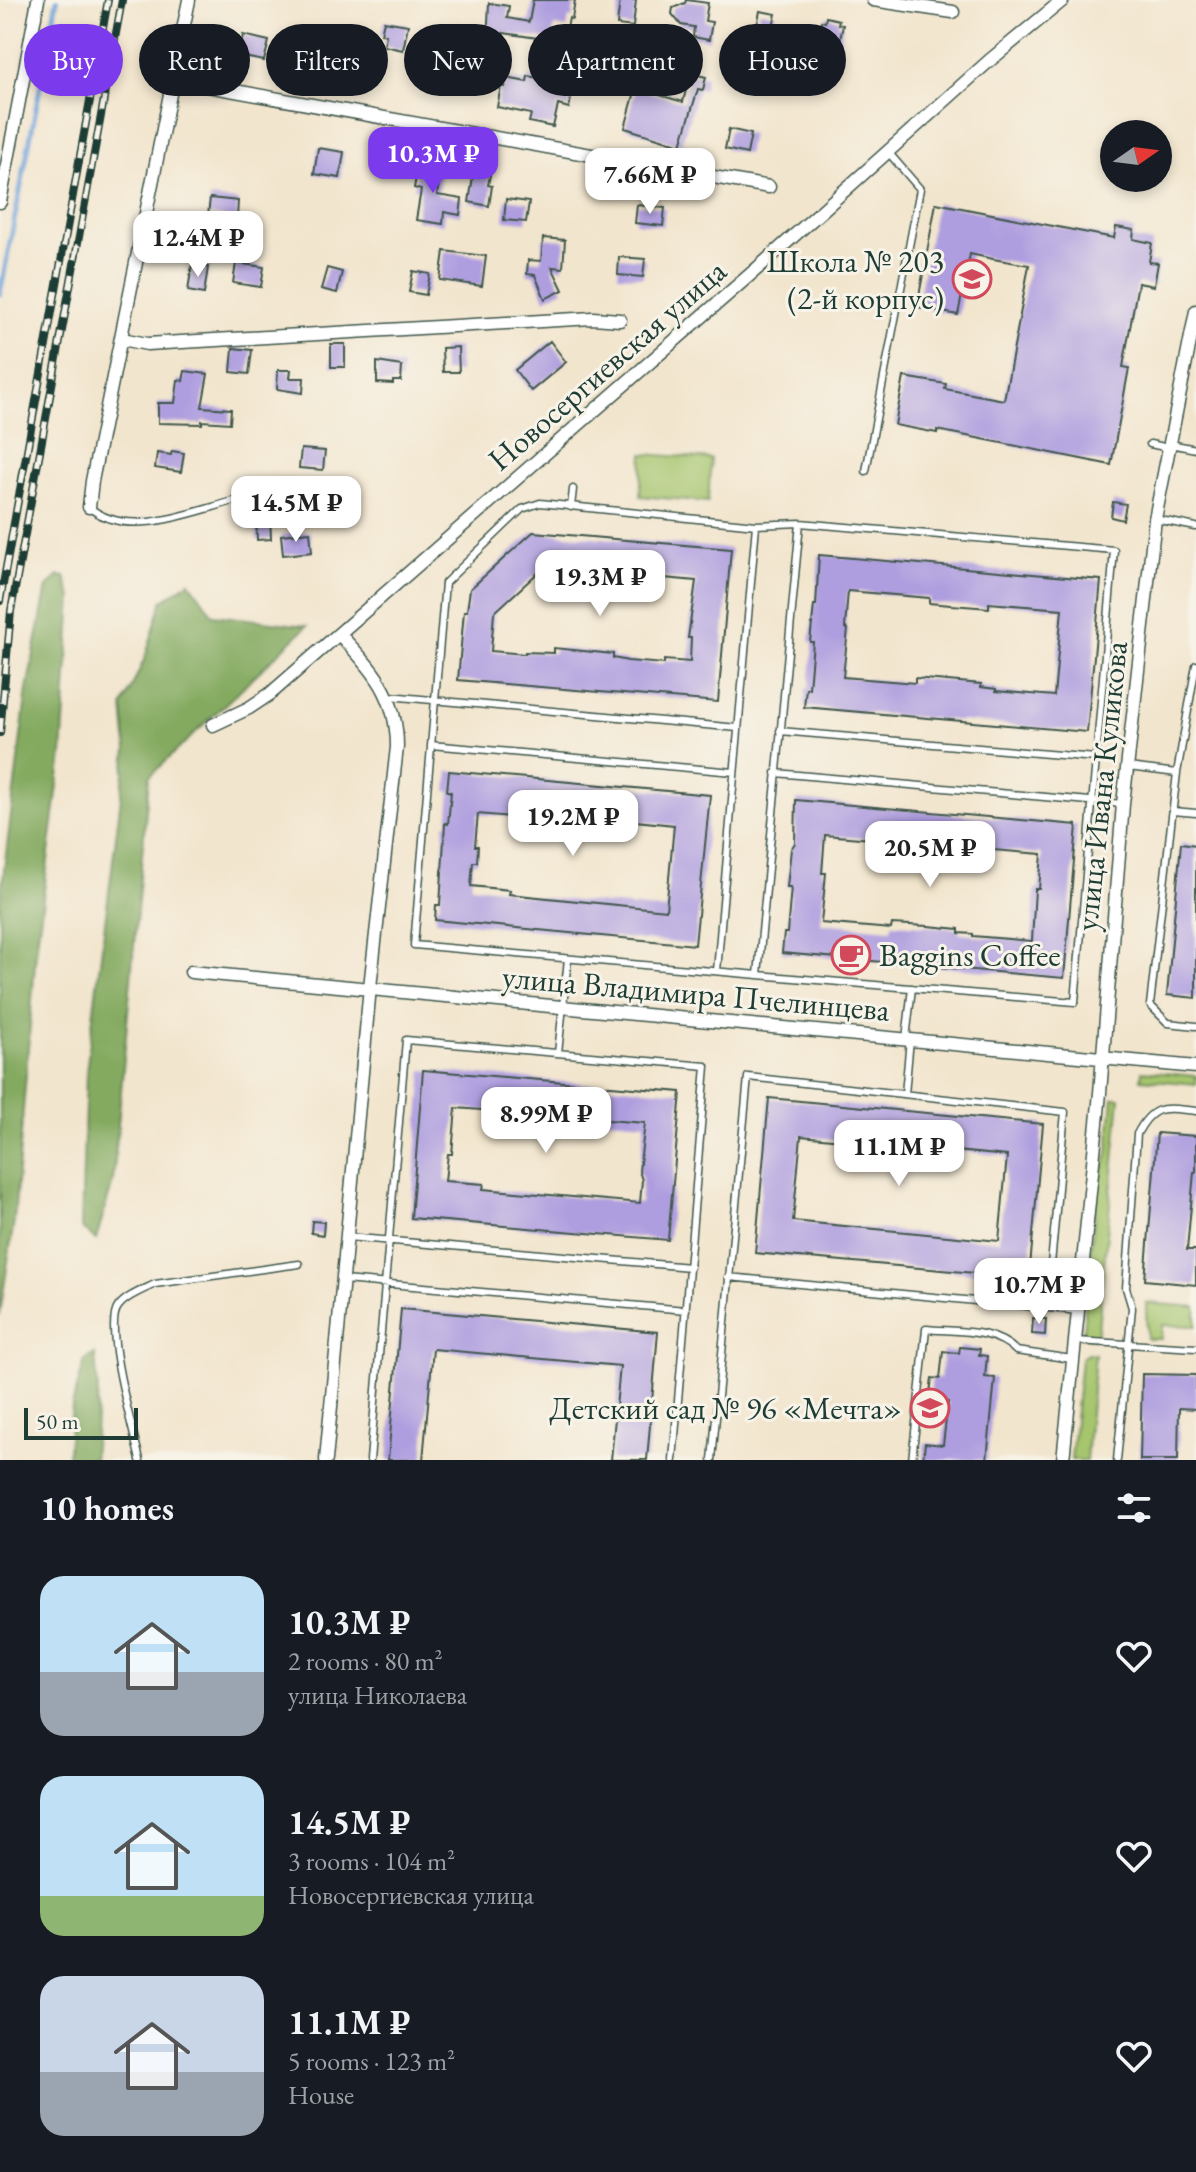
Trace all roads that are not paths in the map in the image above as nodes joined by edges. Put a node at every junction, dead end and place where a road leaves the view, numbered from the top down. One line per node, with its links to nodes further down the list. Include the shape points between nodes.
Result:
1 (38, 0): 10 (street)
2 (189, 0): 6 (street)
3 (873, 0): 5 (street)
4 (1063, 0): 9 (street, Новосергиевская улица)
5 (953, 12)
6 (184, 24)
7 (250, 94): 11 (street)
8 (171, 96): 15 (street)
9 (888, 152): 19 (lane, via 920,189); 28 (street, Новосергиевская улица)
10 (2, 181): 12 (street)
11 (769, 187)
12 (0, 202)
13 (1196, 311): 17 (street, улица Ивана Куликова)
14 (620, 320): 15 (street, via 147,344)
15 (122, 339): 22 (street)
16 (1150, 444): 17 (lane)
17 (1170, 446): 18 (lane); 24 (street, улица Ивана Куликова)
18 (1196, 449)
19 (866, 471)
20 (573, 489): 23 (lane)
21 (234, 501): 22 (lane, via 147,522 114,521)
22 (89, 507)
23 (571, 507): 26 (lane); 31 (lane, via 540,503 522,509 445,583)
24 (1155, 519): 27 (lane); 37 (street, улица Ивана Куликова)
25 (800, 523): 26 (lane); 34 (lane); 36 (lane, via 1114,550)
26 (756, 525): 33 (lane)
27 (1196, 527)
28 (340, 635): 30 (street); 32 (street, Новосергиевская улица, via 270,694)
29 (1196, 665): 40 (lane)
30 (389, 696): 31 (lane); 49 (street, via 397,747)
31 (435, 701): 33 (lane); 35 (lane)
32 (213, 725)
33 (738, 728): 38 (lane)
34 (780, 731): 36 (lane); 39 (lane)
35 (431, 745): 38 (lane); 45 (lane, via 414,945)
36 (1096, 758): 41 (lane)
37 (1128, 767): 40 (lane); 42 (street, улица Ивана Куликова)
38 (734, 772): 46 (lane)
39 (776, 773): 41 (lane); 48 (lane)
40 (1177, 773): 43 (lane)
41 (1092, 801): 42 (lane); 50 (lane, via 1075,1002)
42 (1123, 804): 55 (street, улица Ивана Куликова)
43 (1173, 811): 44 (lane); 52 (lane, via 1150,1005 1168,1023)
44 (1196, 813)
45 (568, 959): 46 (lane); 51 (lane)
46 (717, 971): 48 (lane)
47 (191, 972): 49 (street, улица Владимира Пчелинцева)
48 (758, 975): 50 (lane)
49 (370, 987): 51 (street, улица Владимира Пчелинцева); 59 (street)
50 (912, 988): 53 (lane)
51 (563, 1009): 53 (street, улица Владимира Пчелинцева); 54 (lane)
52 (1196, 1026)
53 (908, 1039): 55 (street, улица Владимира Пчелинцева); 57 (lane)
54 (558, 1053): 60 (lane, via 406,1040); 62 (lane, via 706,1066)
55 (1102, 1058): 56 (street, улица Владимира Пчелинцева); 68 (street, улица Ивана Куликова)
56 (1196, 1067)
57 (905, 1094): 63 (lane, via 748,1077); 66 (lane, via 1065,1112)
58 (1196, 1111): 70 (lane, via 1160,1108 1145,1117 1137,1134)
59 (347, 1237): 60 (lane); 64 (street)
60 (389, 1241): 62 (lane); 65 (lane)
61 (299, 1264): 73 (lane, via 155,1284 117,1308 117,1356)
62 (690, 1267): 67 (lane)
63 (728, 1277): 66 (lane); 77 (lane)
64 (344, 1280): 65 (lane); 74 (street)
65 (385, 1284): 67 (lane); 75 (lane)
66 (1047, 1308): 68 (lane)
67 (686, 1310): 76 (lane)
68 (1079, 1311): 69 (street, улица Ивана Куликова)
69 (1076, 1341): 70 (lane); 72 (street, улица Ивана Куликова)
70 (1127, 1345): 71 (lane); 80 (lane)
71 (1196, 1348)
72 (1074, 1360): 78 (lane, via 1016,1351 996,1336 926,1329); 79 (street, улица Ивана Куликова)
73 (140, 1460)
74 (326, 1460)
75 (370, 1460)
76 (673, 1460)
77 (712, 1460)
78 (912, 1460)
79 (1063, 1460)
80 (1117, 1460)

